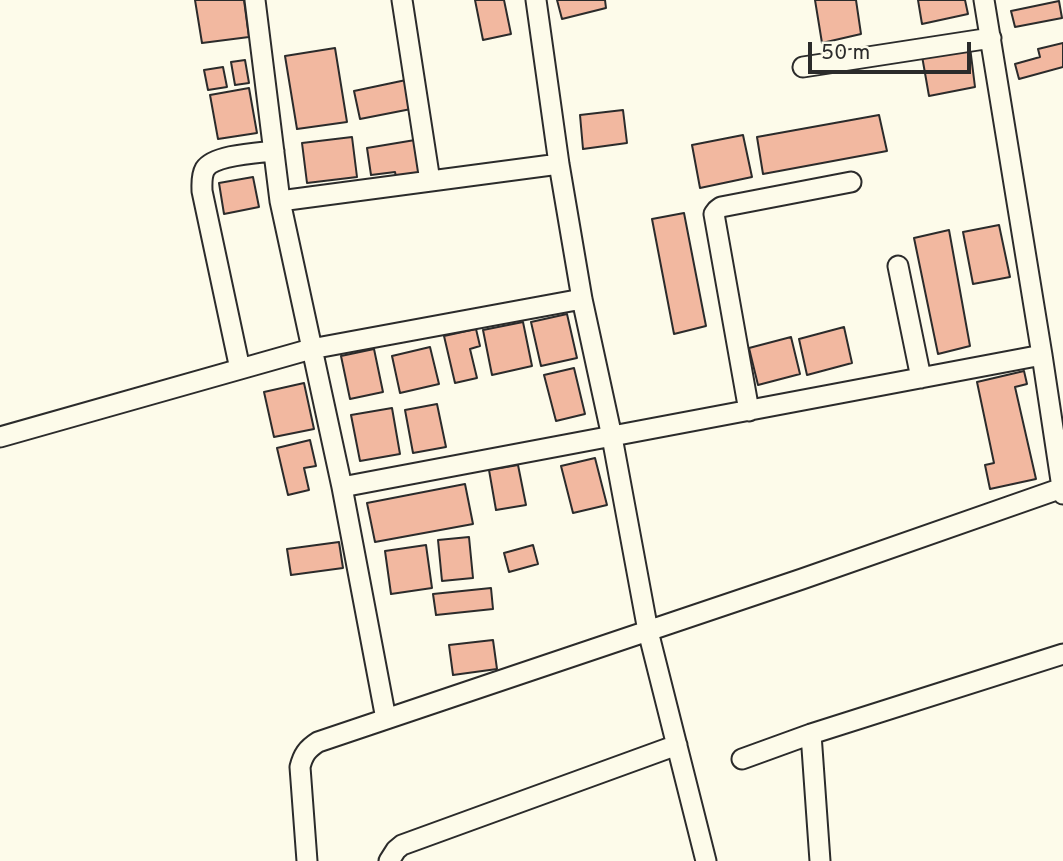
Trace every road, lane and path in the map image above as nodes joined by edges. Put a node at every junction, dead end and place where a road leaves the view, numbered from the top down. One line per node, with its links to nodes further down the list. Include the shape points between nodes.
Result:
1 (255, 0): 7 (street)
2 (402, 0): 9 (street)
3 (536, 0): 8 (street)
4 (984, 0): 5 (street)
5 (990, 38): 6 (street); 15 (street)
6 (803, 66)
7 (274, 151): 11 (street); 16 (street, via 215,161 206,167 202,178)
8 (559, 164): 9 (street); 13 (street)
9 (430, 181): 11 (street)
10 (851, 182): 18 (street, via 721,208 714,214)
11 (280, 201): 14 (street)
12 (898, 266): 17 (street)
13 (582, 299): 14 (street); 19 (street)
14 (311, 349): 16 (street); 21 (street)
15 (1042, 355): 17 (street); 22 (street)
16 (240, 369): 20 (street)
17 (921, 378): 18 (street)
18 (749, 411): 19 (street)
19 (612, 437): 21 (street); 23 (street)
20 (0, 438)
21 (342, 488): 25 (street)
22 (1063, 491): 23 (street)
23 (648, 631): 25 (street); 27 (street)
24 (1063, 654): 26 (street)
25 (386, 719): 29 (street, via 318,742 303,757)
26 (811, 734): 28 (street); 32 (street)
27 (677, 744): 30 (street, via 402,845); 31 (street)
28 (743, 759)
29 (307, 861)
30 (389, 861)
31 (706, 861)
32 (820, 861)

